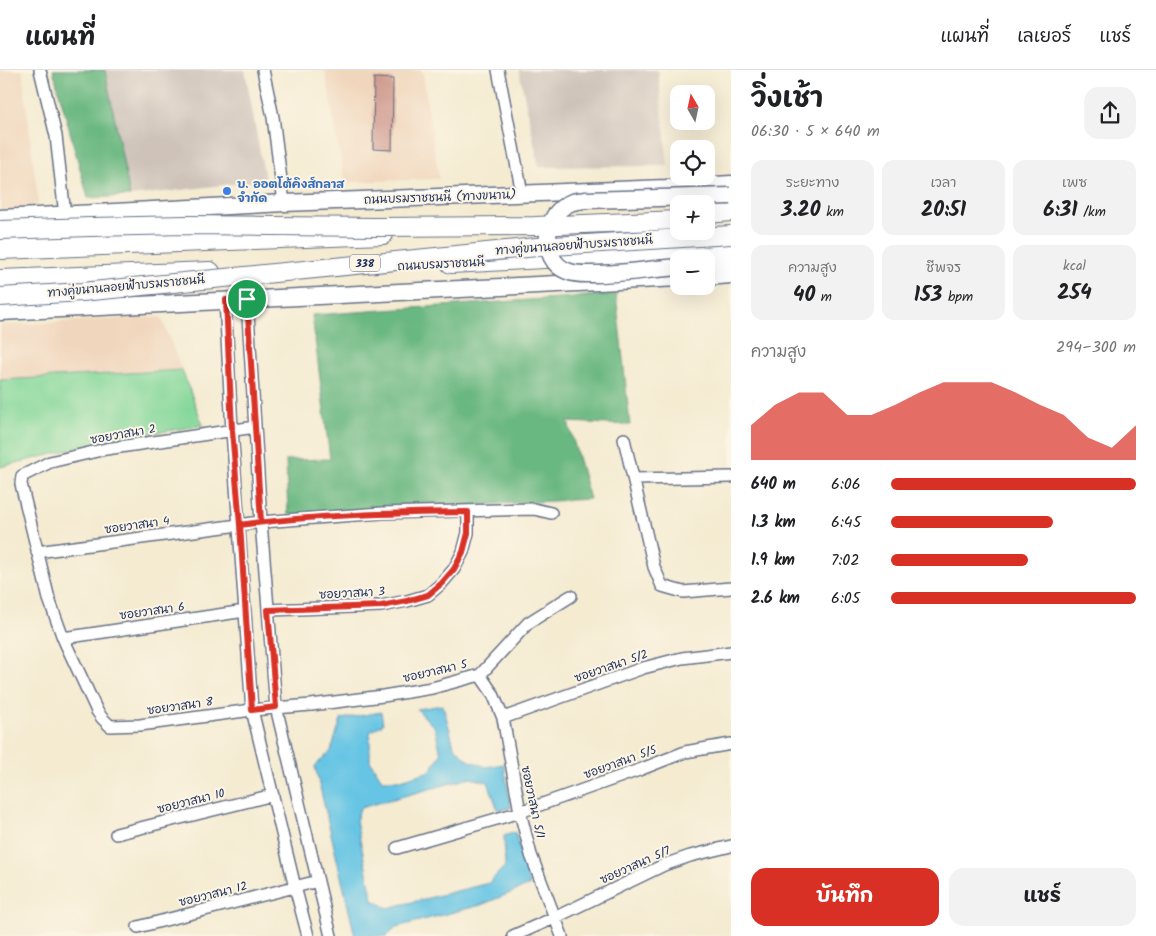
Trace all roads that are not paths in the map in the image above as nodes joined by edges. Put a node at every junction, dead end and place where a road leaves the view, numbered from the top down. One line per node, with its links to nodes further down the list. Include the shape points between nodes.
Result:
1 (40, 70): 10 (street, via 56,136)
2 (263, 70): 7 (street)
3 (498, 70): 5 (street)
4 (731, 184): 5 (main road, ถนนบรมราชชนนี (ทางขนาน))
5 (522, 193): 7 (main road, ถนนบรมราชชนนี (ทางขนาน))
6 (731, 196): 20 (main road, bridge, via 570,202 560,209 548,230 550,254 558,266 568,272 601,274)
7 (284, 203): 10 (main road, ถนนบรมราชชนนี (ทางขนาน))
8 (731, 211): 9 (highway)
9 (715, 212)
10 (65, 214): 12 (main road, ถนนบรมราชชนนี (ทางขนาน))
11 (670, 216): 17 (highway, 338, via 350,236)
12 (0, 218)
13 (670, 220): 14 (main road, ทางคู่ขนานลอยฟ้าบรมราชชนนี, bridge, via 535,226 186,225)
14 (0, 230)
15 (731, 235): 25 (main road, ทางคู่ขนานลอยฟ้าบรมราชชนนี / 338, bridge, via 537,247 82,292)
16 (731, 248): 24 (highway, ถนนบรมราชชนนี / 338, via 360,268)
17 (0, 249)
18 (731, 264): 19 (main road)
19 (715, 265)
20 (670, 268)
21 (731, 275): 22 (main road)
22 (715, 276)
23 (670, 278): 26 (main road)
24 (0, 280)
25 (0, 297)
26 (247, 299): 27 (main road); 29 (street)
27 (226, 300): 28 (main road); 30 (street)
28 (0, 312)
29 (255, 427): 30 (street, ซอยวาสนา 2); 36 (street)
30 (232, 430): 37 (street); 38 (street, ซอยวาสนา 2, via 50,462 22,476 21,484)
31 (624, 439): 33 (street)
32 (731, 477): 33 (street)
33 (634, 479): 39 (street, via 654,567 662,586 683,592)
34 (468, 512): 35 (street, ซอยวาสนา 4, via 534,509); 36 (street, ซอยวาสนา 4, via 382,513); 41 (street, ซอยวาสนา 3, via 468,533 463,552 454,569 428,595 381,606)
35 (551, 513)
36 (261, 522): 37 (street, ซอยวาสนา 4); 41 (street)
37 (240, 525): 38 (street, ซอยวาสนา 4); 42 (street)
38 (37, 552): 43 (street, via 49,599)
39 (731, 588)
40 (571, 596): 45 (street, ซอยวาสนา 5, via 528,623)
41 (268, 610): 46 (street)
42 (245, 611): 43 (street, ซอยวาสนา 6); 47 (street)
43 (64, 638): 47 (street, ซอยวาสนา 8, via 97,711 110,726)
44 (731, 652): 48 (street, ซอยวาสนา 5/2, via 682,658 643,668)
45 (480, 675): 46 (street, ซอยวาสนา 5, via 432,688); 48 (street, ซอยวาสนา 5/1, via 493,694)
46 (276, 707): 47 (street, ซอยวาสนา 5); 55 (street)
47 (252, 710): 50 (street)
48 (503, 718): 51 (street, ซอยวาสนา 5/1)
49 (731, 744): 51 (street, ซอยวาสนา 5/5, via 685,752)
50 (273, 795): 52 (street, ซอยวาสนา 10); 56 (street)
51 (520, 812): 54 (street, ซอยวาสนา 5/5); 57 (street, ซอยวาสนา 5/1, via 531,856)
52 (116, 834)
53 (731, 846): 57 (street, ซอยวาสนา 5/7, via 664,865)
54 (397, 848)
55 (318, 881): 56 (street, ซอยวาสนา 12); 60 (street)
56 (295, 887): 58 (street, ซอยวาสนา 12); 59 (street)
57 (554, 918): 61 (street, ซอยวาสนา 5/7); 62 (street, ซอยวาสนา 5/1)
58 (138, 927)
59 (308, 936)
60 (331, 936)
61 (513, 936)
62 (562, 936)

